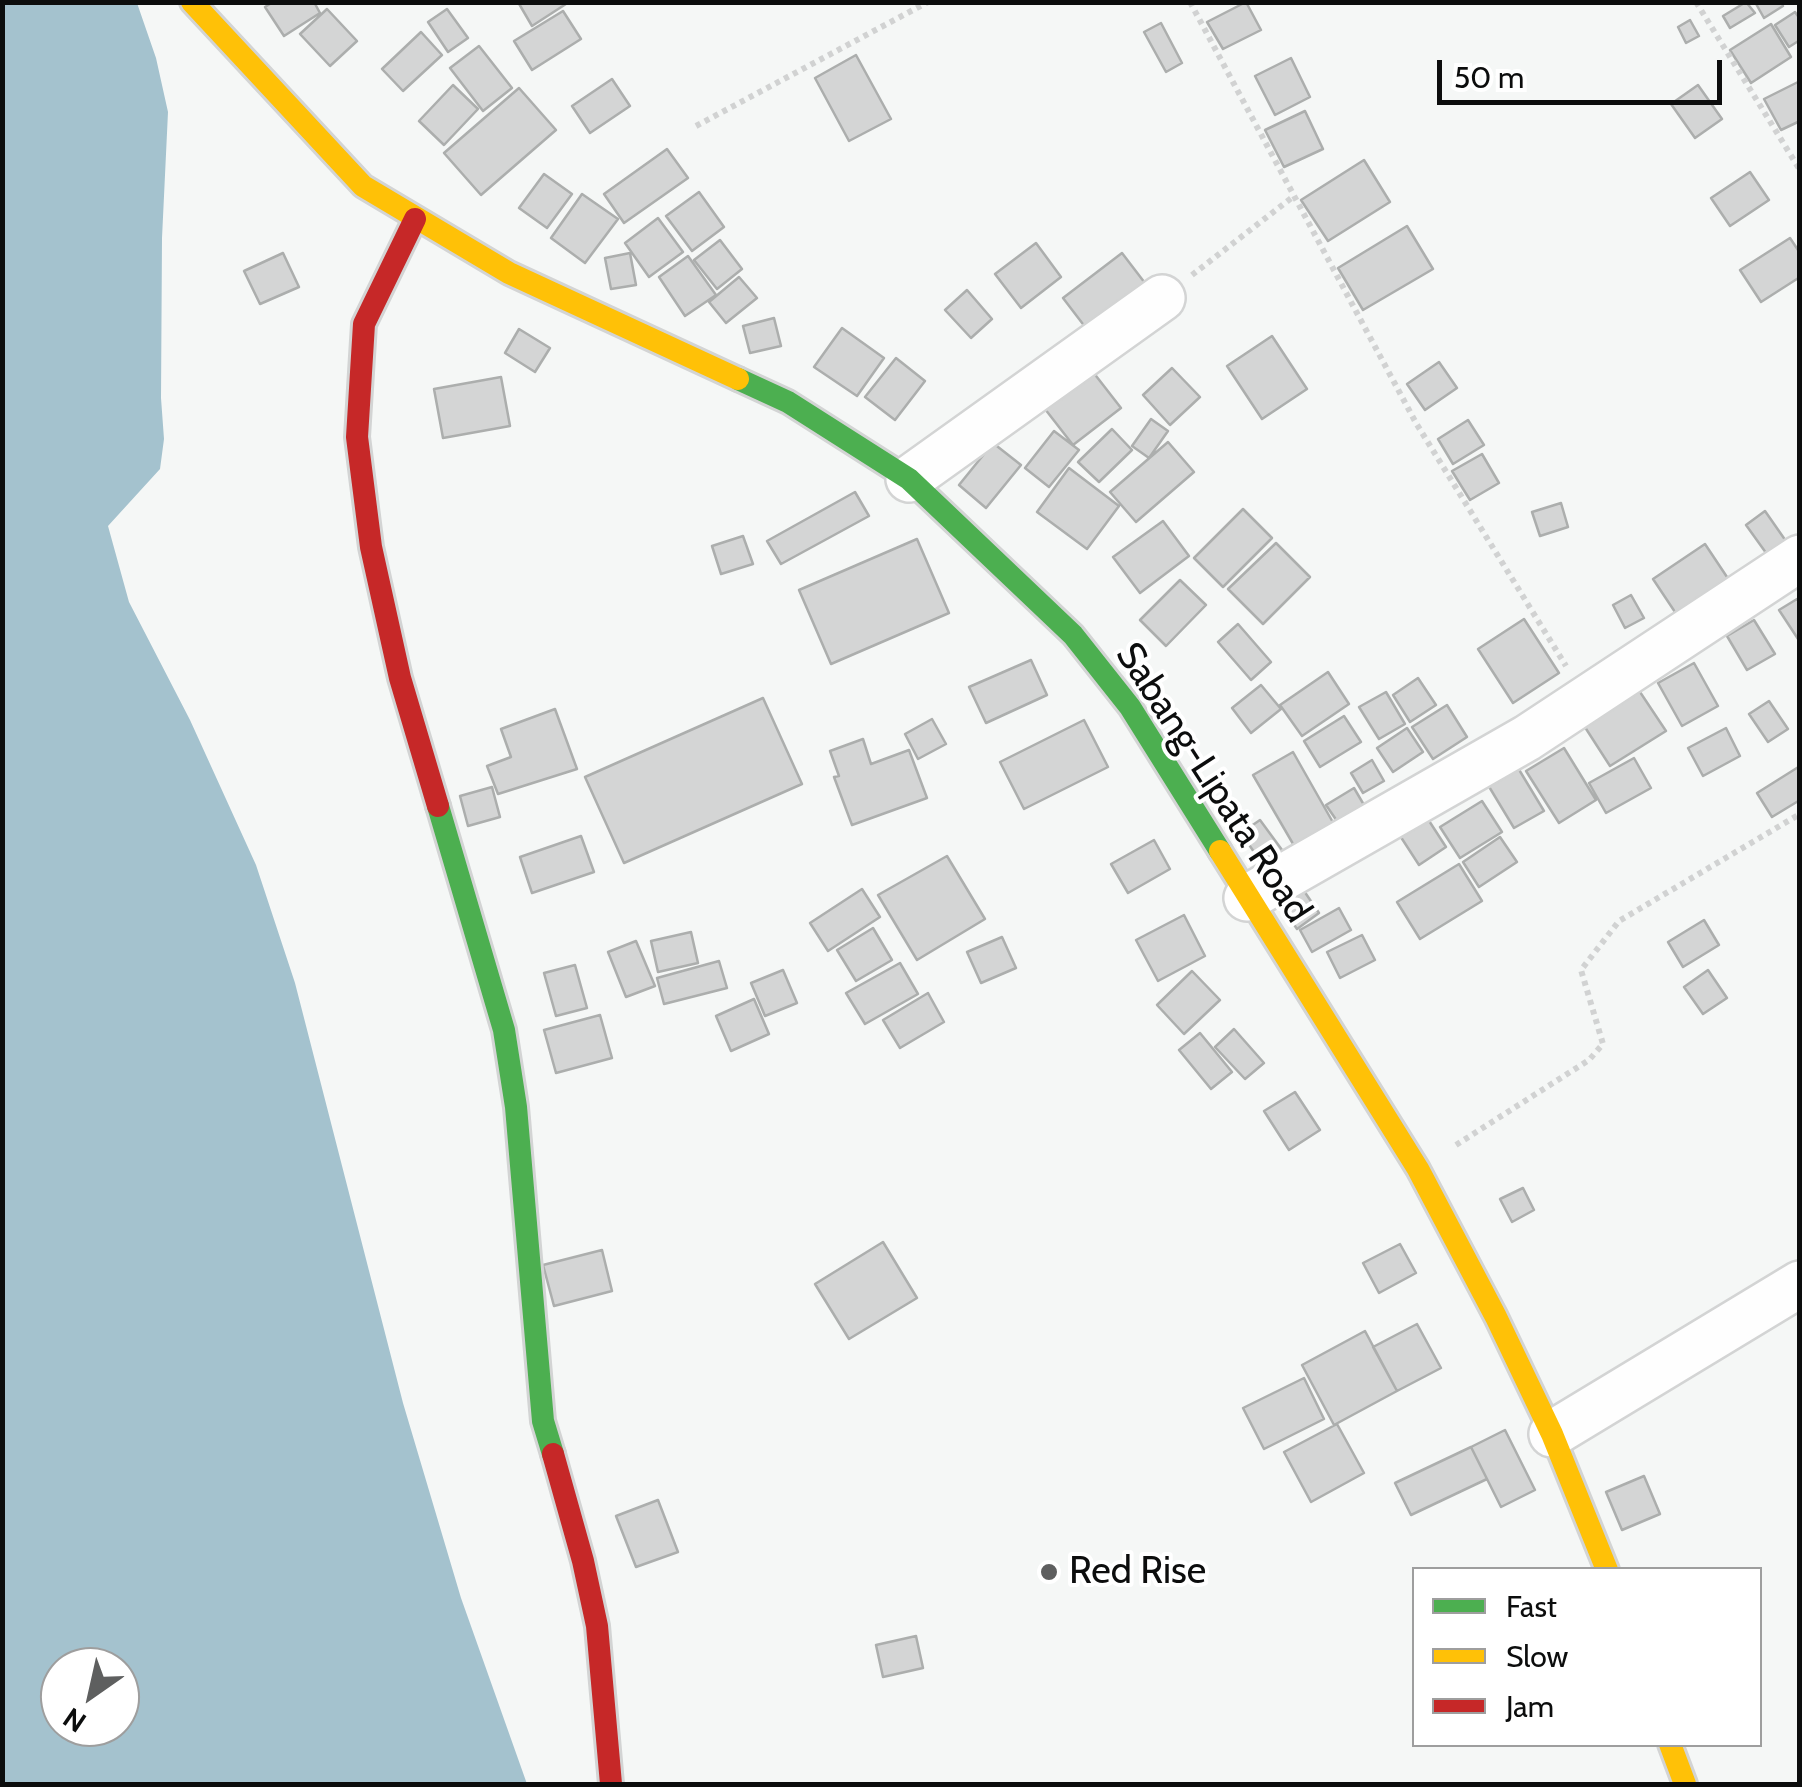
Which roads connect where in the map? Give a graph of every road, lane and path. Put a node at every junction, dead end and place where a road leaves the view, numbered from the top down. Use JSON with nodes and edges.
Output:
{"nodes":[{"id":1,"x":192,"y":2,"type":"edge"},
{"id":2,"x":928,"y":2,"type":"edge"},
{"id":3,"x":1190,"y":2,"type":"edge"},
{"id":4,"x":1696,"y":2,"type":"edge"},
{"id":5,"x":696,"y":126,"type":"dead end"},
{"id":6,"x":1800,"y":170,"type":"edge"},
{"id":7,"x":1294,"y":196,"type":"junction"},
{"id":8,"x":415,"y":220,"type":"junction"},
{"id":9,"x":1162,"y":298,"type":"joint"},
{"id":10,"x":909,"y":480,"type":"junction"},
{"id":11,"x":1800,"y":558,"type":"edge"},
{"id":12,"x":1586,"y":697,"type":"junction"},
{"id":13,"x":1800,"y":814,"type":"edge"},
{"id":14,"x":1248,"y":898,"type":"junction"},
{"id":15,"x":1418,"y":1168,"type":"junction"},
{"id":16,"x":1800,"y":1284,"type":"edge"},
{"id":17,"x":1552,"y":1434,"type":"junction"},
{"id":18,"x":1606,"y":1567,"type":"edge"},
{"id":19,"x":1671,"y":1747,"type":"edge"},
{"id":20,"x":610,"y":1784,"type":"edge"},
{"id":21,"x":1685,"y":1784,"type":"edge"}],
"edges":[{"from":1,"to":8,"type":"main road","name":"Sabang-Lipata Road"},
{"from":2,"to":5,"type":"path"},
{"from":3,"to":7,"type":"path"},
{"from":4,"to":6,"type":"path"},
{"from":7,"to":9,"type":"path"},
{"from":7,"to":12,"type":"path"},
{"from":8,"to":10,"type":"main road","name":"Sabang-Lipata Road"},
{"from":8,"to":20,"type":"main road"},
{"from":9,"to":10,"type":"street"},
{"from":10,"to":14,"type":"main road","name":"Sabang-Lipata Road"},
{"from":11,"to":12,"type":"street"},
{"from":12,"to":14,"type":"street"},
{"from":13,"to":15,"type":"path"},
{"from":14,"to":15,"type":"main road","name":"Sabang-Lipata Road"},
{"from":15,"to":17,"type":"main road","name":"Sabang-Lipata Road"},
{"from":16,"to":17,"type":"street"},
{"from":17,"to":18,"type":"main road","name":"Sabang-Lipata Road"},
{"from":19,"to":21,"type":"main road"}]}
